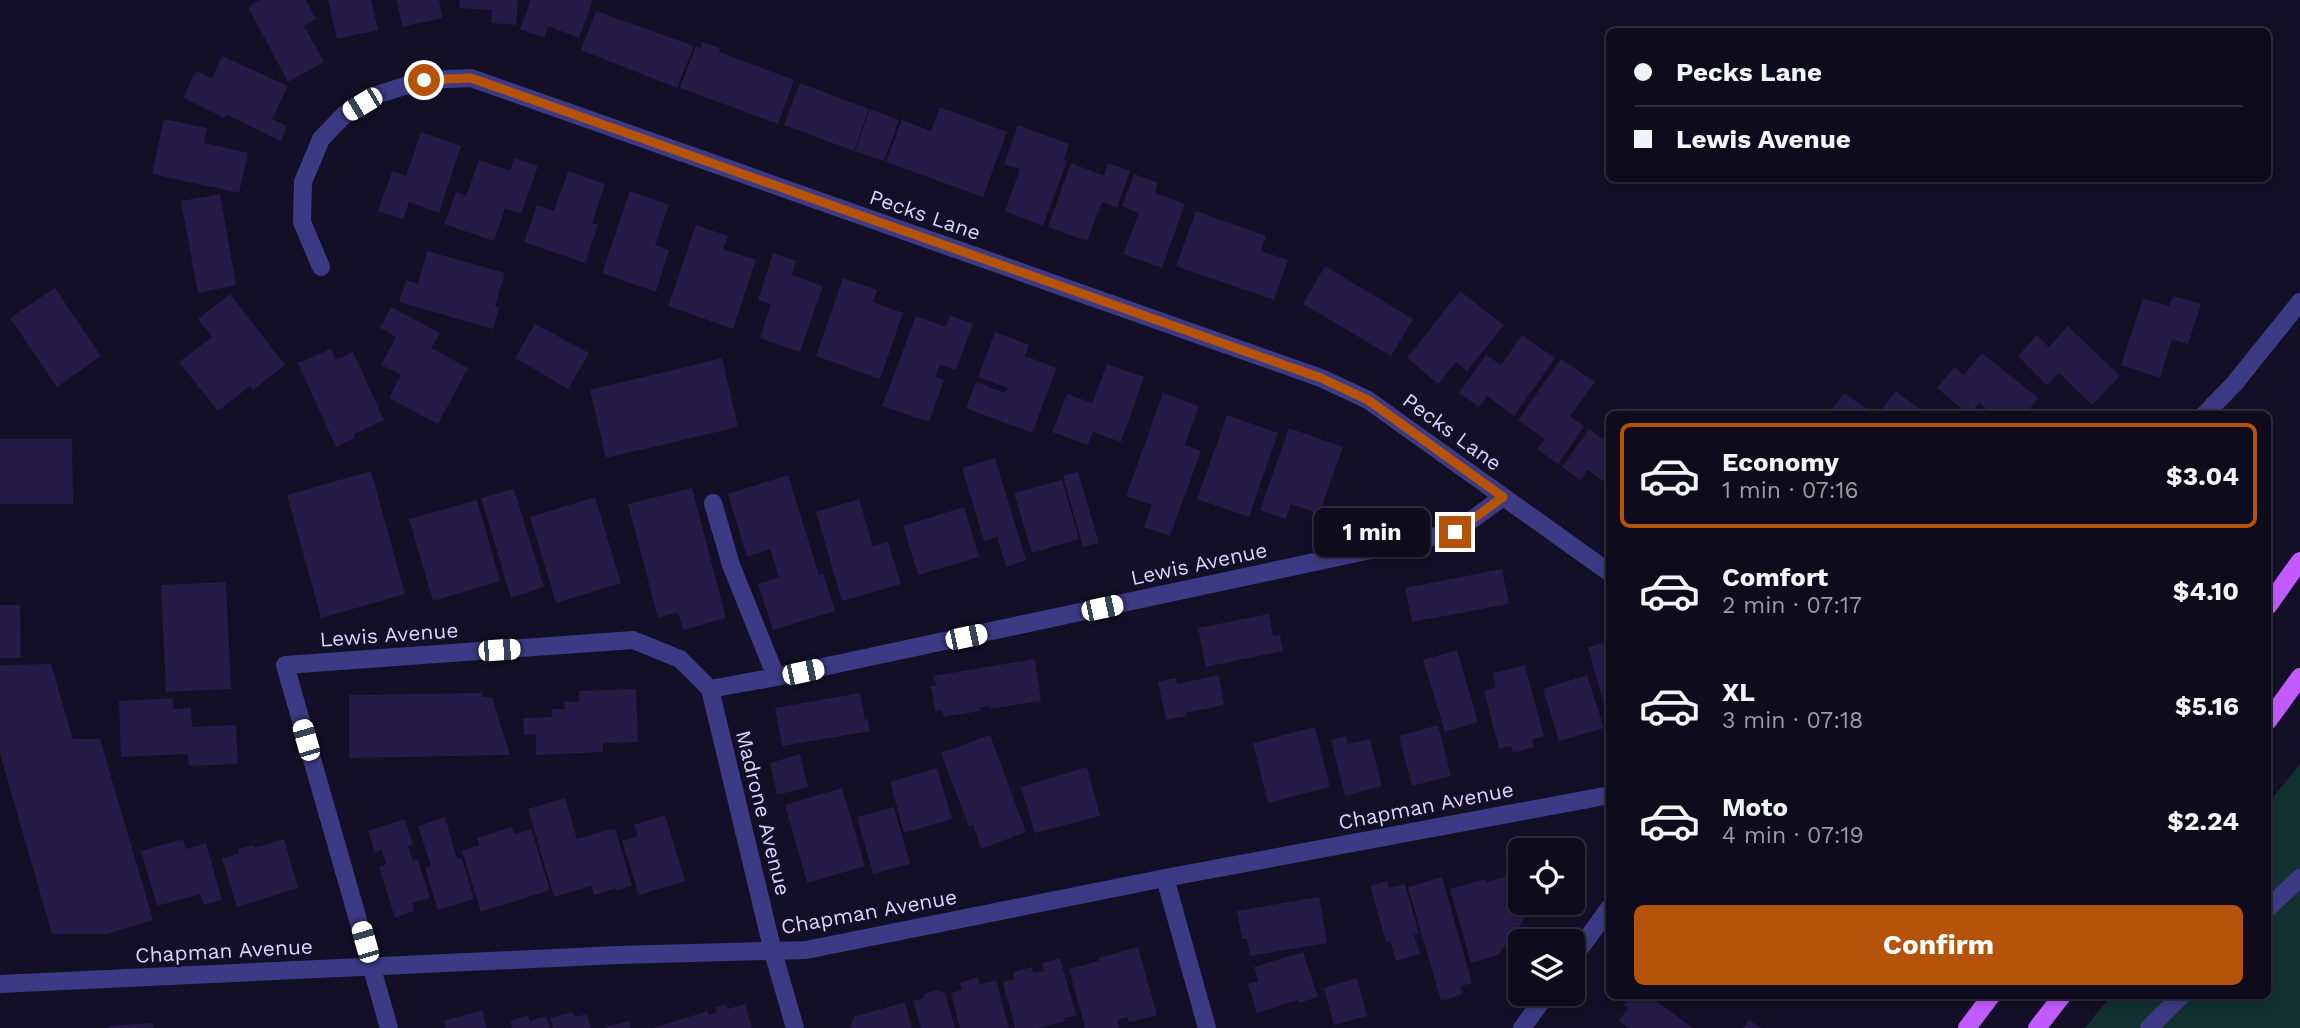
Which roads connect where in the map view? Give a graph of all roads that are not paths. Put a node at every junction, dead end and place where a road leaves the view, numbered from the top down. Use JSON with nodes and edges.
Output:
{"nodes":[{"id":1,"x":321,"y":267,"type":"dead end"},
{"id":2,"x":2300,"y":302,"type":"edge"},
{"id":3,"x":2208,"y":411,"type":"edge"},
{"id":4,"x":1503,"y":497,"type":"junction"},
{"id":5,"x":713,"y":503,"type":"dead end"},
{"id":6,"x":1606,"y":570,"type":"edge"},
{"id":7,"x":2297,"y":572,"type":"edge"},
{"id":8,"x":2271,"y":603,"type":"edge"},
{"id":9,"x":776,"y":677,"type":"junction"},
{"id":10,"x":2300,"y":677,"type":"edge"},
{"id":11,"x":710,"y":689,"type":"junction"},
{"id":12,"x":2271,"y":717,"type":"edge"},
{"id":13,"x":1606,"y":796,"type":"edge"},
{"id":14,"x":1165,"y":878,"type":"junction"},
{"id":15,"x":2300,"y":878,"type":"edge"},
{"id":16,"x":2271,"y":905,"type":"edge"},
{"id":17,"x":1606,"y":913,"type":"edge"},
{"id":18,"x":1585,"y":941,"type":"edge"},
{"id":19,"x":773,"y":952,"type":"junction"},
{"id":20,"x":372,"y":967,"type":"junction"},
{"id":21,"x":0,"y":984,"type":"edge"},
{"id":22,"x":1988,"y":999,"type":"edge"},
{"id":23,"x":2060,"y":999,"type":"edge"},
{"id":24,"x":2178,"y":999,"type":"edge"},
{"id":25,"x":1538,"y":1006,"type":"edge"},
{"id":26,"x":389,"y":1028,"type":"edge"},
{"id":27,"x":795,"y":1028,"type":"edge"},
{"id":28,"x":1207,"y":1028,"type":"edge"},
{"id":29,"x":1522,"y":1028,"type":"edge"},
{"id":30,"x":1967,"y":1028,"type":"edge"},
{"id":31,"x":2037,"y":1028,"type":"edge"},
{"id":32,"x":2149,"y":1028,"type":"edge"}],
"edges":[{"from":1,"to":4,"type":"street","name":"Pecks Lane"},
{"from":2,"to":3,"type":"street"},
{"from":4,"to":6,"type":"street","name":"Pecks Lane"},
{"from":4,"to":9,"type":"street","name":"Lewis Avenue"},
{"from":5,"to":9,"type":"street"},
{"from":7,"to":8,"type":"main road"},
{"from":9,"to":11,"type":"street","name":"Lewis Avenue"},
{"from":10,"to":12,"type":"main road"},
{"from":11,"to":19,"type":"street","name":"Madrone Avenue"},
{"from":11,"to":20,"type":"street","name":"Lewis Avenue"},
{"from":13,"to":14,"type":"street","name":"Chapman Avenue"},
{"from":14,"to":19,"type":"street","name":"Chapman Avenue"},
{"from":14,"to":28,"type":"street"},
{"from":15,"to":16,"type":"street"},
{"from":17,"to":18,"type":"street"},
{"from":19,"to":20,"type":"street","name":"Chapman Avenue"},
{"from":19,"to":27,"type":"street","name":"Madrone Avenue"},
{"from":20,"to":21,"type":"street","name":"Chapman Avenue"},
{"from":20,"to":26,"type":"street"},
{"from":22,"to":30,"type":"main road"},
{"from":23,"to":31,"type":"main road"},
{"from":24,"to":32,"type":"street"},
{"from":25,"to":29,"type":"street"}]}
